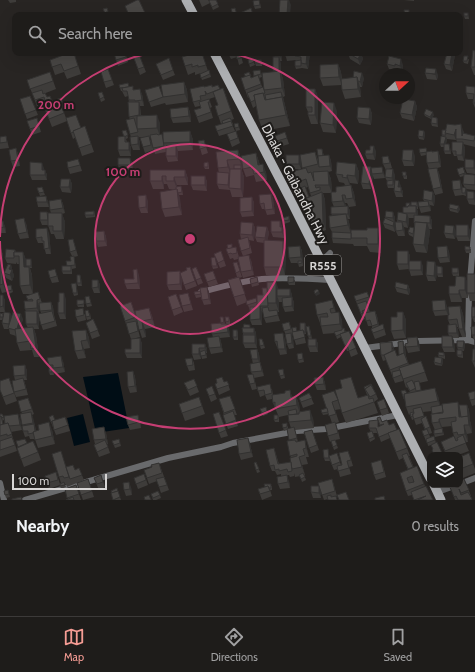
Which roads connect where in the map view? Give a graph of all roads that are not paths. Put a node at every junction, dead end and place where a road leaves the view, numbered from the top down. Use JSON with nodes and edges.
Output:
{"nodes":[{"id":1,"x":186,"y":0,"type":"edge"},
{"id":2,"x":192,"y":12,"type":"edge"},
{"id":3,"x":216,"y":56,"type":"edge"},
{"id":4,"x":475,"y":221,"type":"edge"},
{"id":5,"x":330,"y":253,"type":"dead end"},
{"id":6,"x":321,"y":262,"type":"junction"},
{"id":7,"x":330,"y":280,"type":"junction"},
{"id":8,"x":198,"y":293,"type":"edge"},
{"id":9,"x":468,"y":340,"type":"junction"},
{"id":10,"x":475,"y":342,"type":"edge"},
{"id":11,"x":365,"y":348,"type":"junction"},
{"id":12,"x":398,"y":415,"type":"junction"},
{"id":13,"x":427,"y":472,"type":"edge"},
{"id":14,"x":475,"y":478,"type":"edge"},
{"id":15,"x":0,"y":483,"type":"edge"},
{"id":16,"x":463,"y":483,"type":"edge"},
{"id":17,"x":448,"y":488,"type":"edge"},
{"id":18,"x":438,"y":492,"type":"edge"},
{"id":19,"x":4,"y":500,"type":"edge"},
{"id":20,"x":25,"y":500,"type":"edge"}],
"edges":[{"from":1,"to":2,"type":"main road"},
{"from":3,"to":6,"type":"main road","name":"Dhaka - Gaibandha Hwy","number":"R555"},
{"from":4,"to":9,"type":"street"},
{"from":5,"to":6,"type":"street"},
{"from":6,"to":7,"type":"main road","name":"Dhaka - Gaibandha Hwy","number":"R555"},
{"from":7,"to":8,"type":"street"},
{"from":7,"to":11,"type":"main road","name":"Dhaka - Gaibandha Hwy","number":"R555"},
{"from":9,"to":10,"type":"street"},
{"from":9,"to":11,"type":"street"},
{"from":11,"to":12,"type":"main road","name":"Dhaka - Gaibandha Hwy","number":"R555"},
{"from":12,"to":13,"type":"main road","name":"Dhaka - Gaibandha Hwy","number":"R555"},
{"from":12,"to":20,"type":"street"},
{"from":14,"to":16,"type":"street"},
{"from":15,"to":19,"type":"street"},
{"from":17,"to":18,"type":"street"}]}
